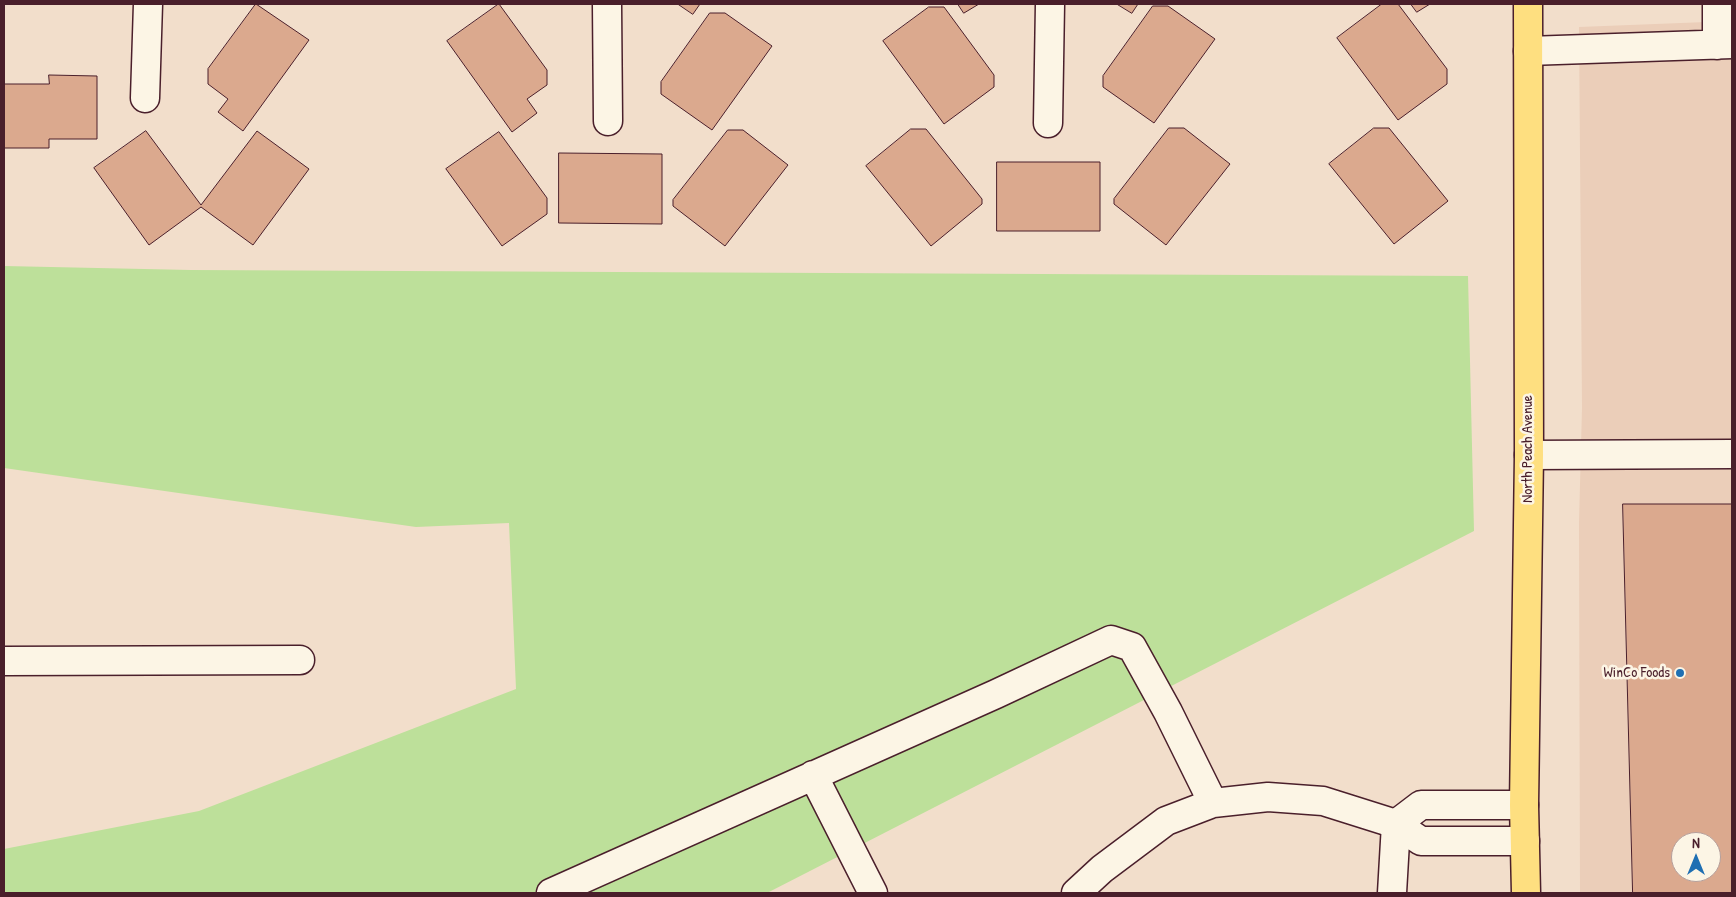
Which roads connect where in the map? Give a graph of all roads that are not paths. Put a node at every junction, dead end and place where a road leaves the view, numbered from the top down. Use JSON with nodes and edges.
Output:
{"nodes":[{"id":1,"x":148,"y":4,"type":"edge"},
{"id":2,"x":607,"y":4,"type":"edge"},
{"id":3,"x":1050,"y":4,"type":"edge"},
{"id":4,"x":1528,"y":4,"type":"edge"},
{"id":5,"x":1717,"y":4,"type":"edge"},
{"id":6,"x":1724,"y":45,"type":"edge"},
{"id":7,"x":1528,"y":51,"type":"junction"},
{"id":8,"x":146,"y":98,"type":"dead end"},
{"id":9,"x":608,"y":121,"type":"dead end"},
{"id":10,"x":1048,"y":123,"type":"dead end"},
{"id":11,"x":1529,"y":454,"type":"junction"},
{"id":12,"x":1732,"y":454,"type":"edge"},
{"id":13,"x":300,"y":660,"type":"dead end"},
{"id":14,"x":4,"y":661,"type":"edge"},
{"id":15,"x":813,"y":775,"type":"junction"},
{"id":16,"x":1213,"y":803,"type":"junction"},
{"id":17,"x":1524,"y":805,"type":"junction"},
{"id":18,"x":1396,"y":824,"type":"junction"},
{"id":19,"x":1525,"y":841,"type":"junction"},
{"id":20,"x":551,"y":893,"type":"edge"},
{"id":21,"x":873,"y":893,"type":"edge"},
{"id":22,"x":1076,"y":893,"type":"edge"},
{"id":23,"x":1392,"y":893,"type":"edge"},
{"id":24,"x":1526,"y":893,"type":"edge"}],
"edges":[{"from":1,"to":8,"type":"street"},
{"from":2,"to":9,"type":"street"},
{"from":3,"to":10,"type":"street"},
{"from":4,"to":7,"type":"main road","name":"North Peach Avenue"},
{"from":5,"to":6,"type":"street"},
{"from":6,"to":7,"type":"street"},
{"from":7,"to":11,"type":"main road","name":"North Peach Avenue"},
{"from":11,"to":12,"type":"street"},
{"from":11,"to":17,"type":"main road","name":"North Peach Avenue"},
{"from":13,"to":14,"type":"street"},
{"from":15,"to":16,"type":"street"},
{"from":15,"to":20,"type":"street"},
{"from":15,"to":21,"type":"street"},
{"from":16,"to":18,"type":"street"},
{"from":16,"to":22,"type":"street"},
{"from":17,"to":18,"type":"street"},
{"from":17,"to":19,"type":"main road","name":"North Peach Avenue"},
{"from":18,"to":19,"type":"street"},
{"from":18,"to":23,"type":"street"},
{"from":19,"to":24,"type":"main road","name":"North Peach Avenue"}]}
